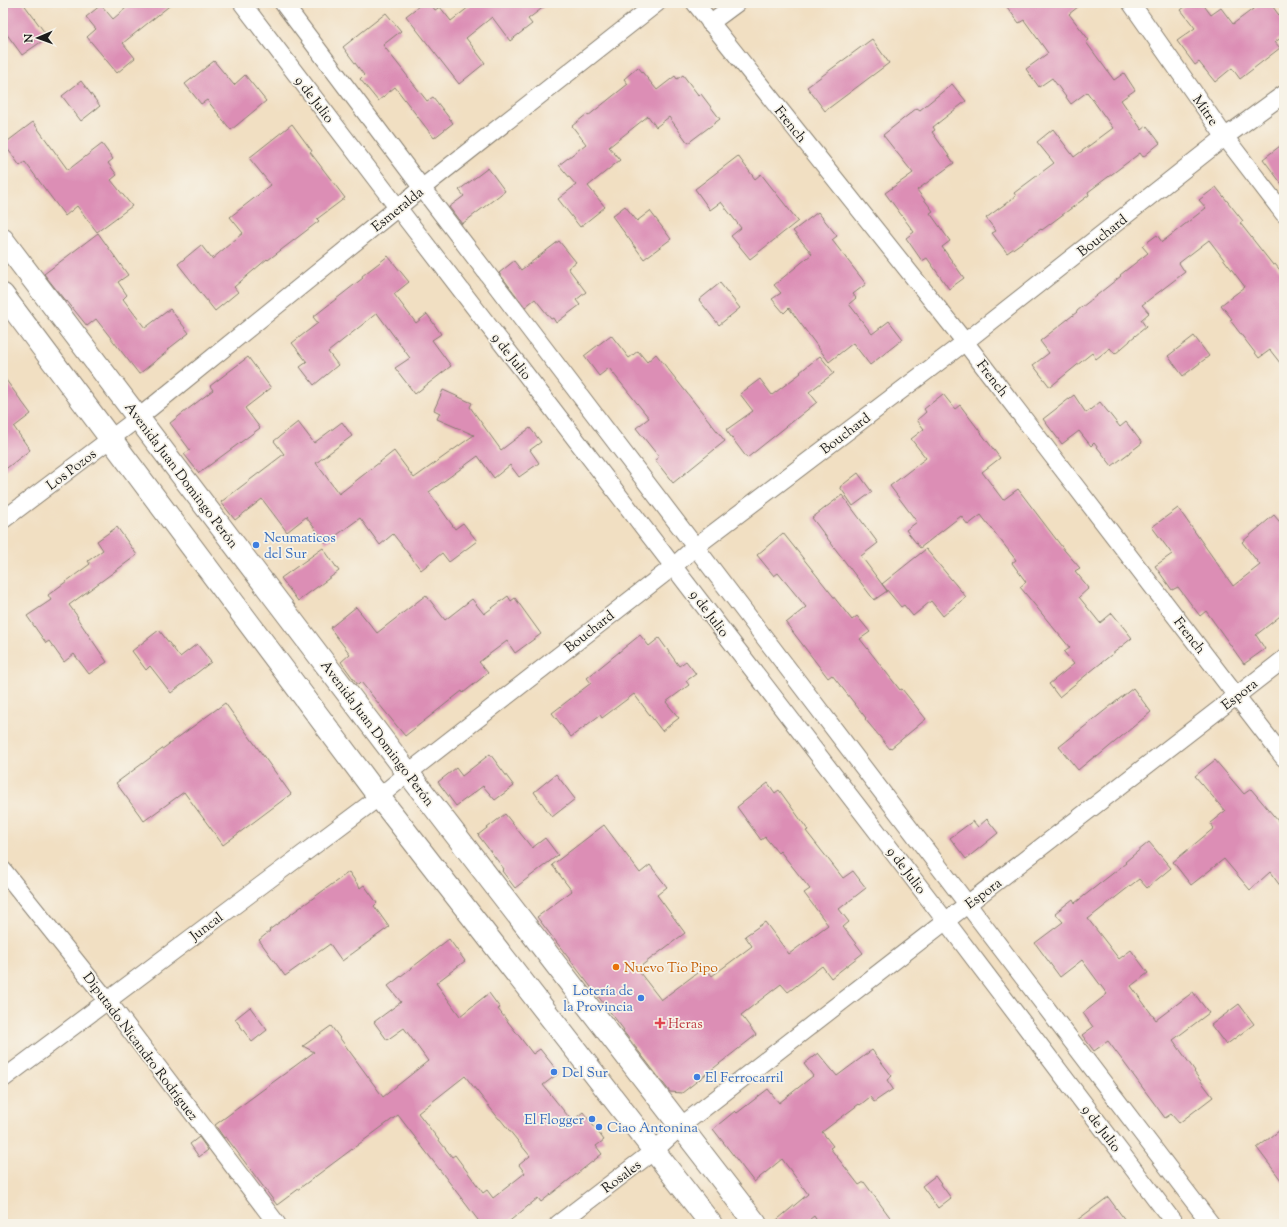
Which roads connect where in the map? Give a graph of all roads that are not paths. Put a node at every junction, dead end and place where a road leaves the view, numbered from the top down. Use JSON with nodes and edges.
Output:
{"nodes":[{"id":1,"x":242,"y":3,"type":"edge"},
{"id":2,"x":283,"y":3,"type":"edge"},
{"id":3,"x":657,"y":3,"type":"edge"},
{"id":4,"x":695,"y":3,"type":"edge"},
{"id":5,"x":737,"y":3,"type":"edge"},
{"id":6,"x":1131,"y":3,"type":"edge"},
{"id":7,"x":710,"y":23,"type":"junction"},
{"id":8,"x":1284,"y":94,"type":"edge"},
{"id":9,"x":1225,"y":137,"type":"junction"},
{"id":10,"x":422,"y":188,"type":"junction"},
{"id":11,"x":398,"y":208,"type":"junction"},
{"id":12,"x":1284,"y":214,"type":"edge"},
{"id":13,"x":3,"y":240,"type":"edge"},
{"id":14,"x":3,"y":295,"type":"edge"},
{"id":15,"x":965,"y":342,"type":"junction"},
{"id":16,"x":138,"y":418,"type":"junction"},
{"id":17,"x":110,"y":439,"type":"junction"},
{"id":18,"x":3,"y":520,"type":"edge"},
{"id":19,"x":695,"y":547,"type":"junction"},
{"id":20,"x":674,"y":566,"type":"junction"},
{"id":21,"x":1284,"y":659,"type":"edge"},
{"id":22,"x":1237,"y":696,"type":"junction"},
{"id":23,"x":1284,"y":758,"type":"edge"},
{"id":24,"x":408,"y":773,"type":"junction"},
{"id":25,"x":379,"y":797,"type":"junction"},
{"id":26,"x":3,"y":870,"type":"edge"},
{"id":27,"x":968,"y":905,"type":"junction"},
{"id":28,"x":946,"y":920,"type":"junction"},
{"id":29,"x":107,"y":1000,"type":"junction"},
{"id":30,"x":3,"y":1078,"type":"edge"},
{"id":31,"x":681,"y":1126,"type":"junction"},
{"id":32,"x":655,"y":1150,"type":"junction"},
{"id":33,"x":277,"y":1224,"type":"edge"},
{"id":34,"x":558,"y":1224,"type":"edge"},
{"id":35,"x":711,"y":1224,"type":"edge"},
{"id":36,"x":756,"y":1224,"type":"edge"},
{"id":37,"x":1175,"y":1224,"type":"edge"},
{"id":38,"x":1211,"y":1224,"type":"edge"}],
"edges":[{"from":1,"to":11,"type":"street","name":"9 de Julio"},
{"from":2,"to":10,"type":"street","name":"9 de Julio"},
{"from":3,"to":10,"type":"street","name":"Esmeralda"},
{"from":4,"to":7,"type":"street","name":"French"},
{"from":5,"to":7,"type":"street"},
{"from":6,"to":9,"type":"street","name":"Mitre"},
{"from":7,"to":15,"type":"street","name":"French"},
{"from":8,"to":9,"type":"street","name":"Bouchard"},
{"from":9,"to":12,"type":"street","name":"Mitre"},
{"from":9,"to":15,"type":"street","name":"Bouchard"},
{"from":10,"to":11,"type":"street","name":"Esmeralda"},
{"from":10,"to":19,"type":"street","name":"9 de Julio"},
{"from":11,"to":16,"type":"street","name":"Esmeralda"},
{"from":11,"to":20,"type":"street","name":"9 de Julio"},
{"from":13,"to":16,"type":"main road","name":"Avenida Juan Domingo Perón"},
{"from":14,"to":17,"type":"main road"},
{"from":15,"to":19,"type":"street","name":"Bouchard"},
{"from":15,"to":22,"type":"street","name":"French"},
{"from":16,"to":17,"type":"street","name":"Los Pozos"},
{"from":16,"to":24,"type":"main road","name":"Avenida Juan Domingo Perón"},
{"from":17,"to":18,"type":"street","name":"Los Pozos"},
{"from":17,"to":25,"type":"main road"},
{"from":19,"to":20,"type":"street","name":"Bouchard"},
{"from":19,"to":27,"type":"street","name":"9 de Julio"},
{"from":20,"to":24,"type":"street","name":"Bouchard"},
{"from":20,"to":28,"type":"street","name":"9 de Julio"},
{"from":21,"to":22,"type":"street","name":"Espora"},
{"from":22,"to":23,"type":"street","name":"French"},
{"from":22,"to":27,"type":"street","name":"Espora"},
{"from":24,"to":25,"type":"street","name":"Juncal"},
{"from":24,"to":31,"type":"main road","name":"Avenida Juan Domingo Perón"},
{"from":25,"to":29,"type":"street","name":"Juncal"},
{"from":25,"to":32,"type":"main road"},
{"from":26,"to":29,"type":"street","name":"Diputado Nicandro Rodríguez"},
{"from":27,"to":28,"type":"street","name":"Espora"},
{"from":27,"to":38,"type":"street","name":"9 de Julio"},
{"from":28,"to":31,"type":"street","name":"Espora"},
{"from":28,"to":37,"type":"street","name":"9 de Julio"},
{"from":29,"to":30,"type":"street","name":"Juncal"},
{"from":29,"to":33,"type":"street","name":"Diputado Nicandro Rodríguez"},
{"from":31,"to":32,"type":"street","name":"Rosales"},
{"from":31,"to":36,"type":"main road","name":"Avenida Juan Domingo Perón"},
{"from":32,"to":34,"type":"street","name":"Rosales"},
{"from":32,"to":35,"type":"main road"}]}
